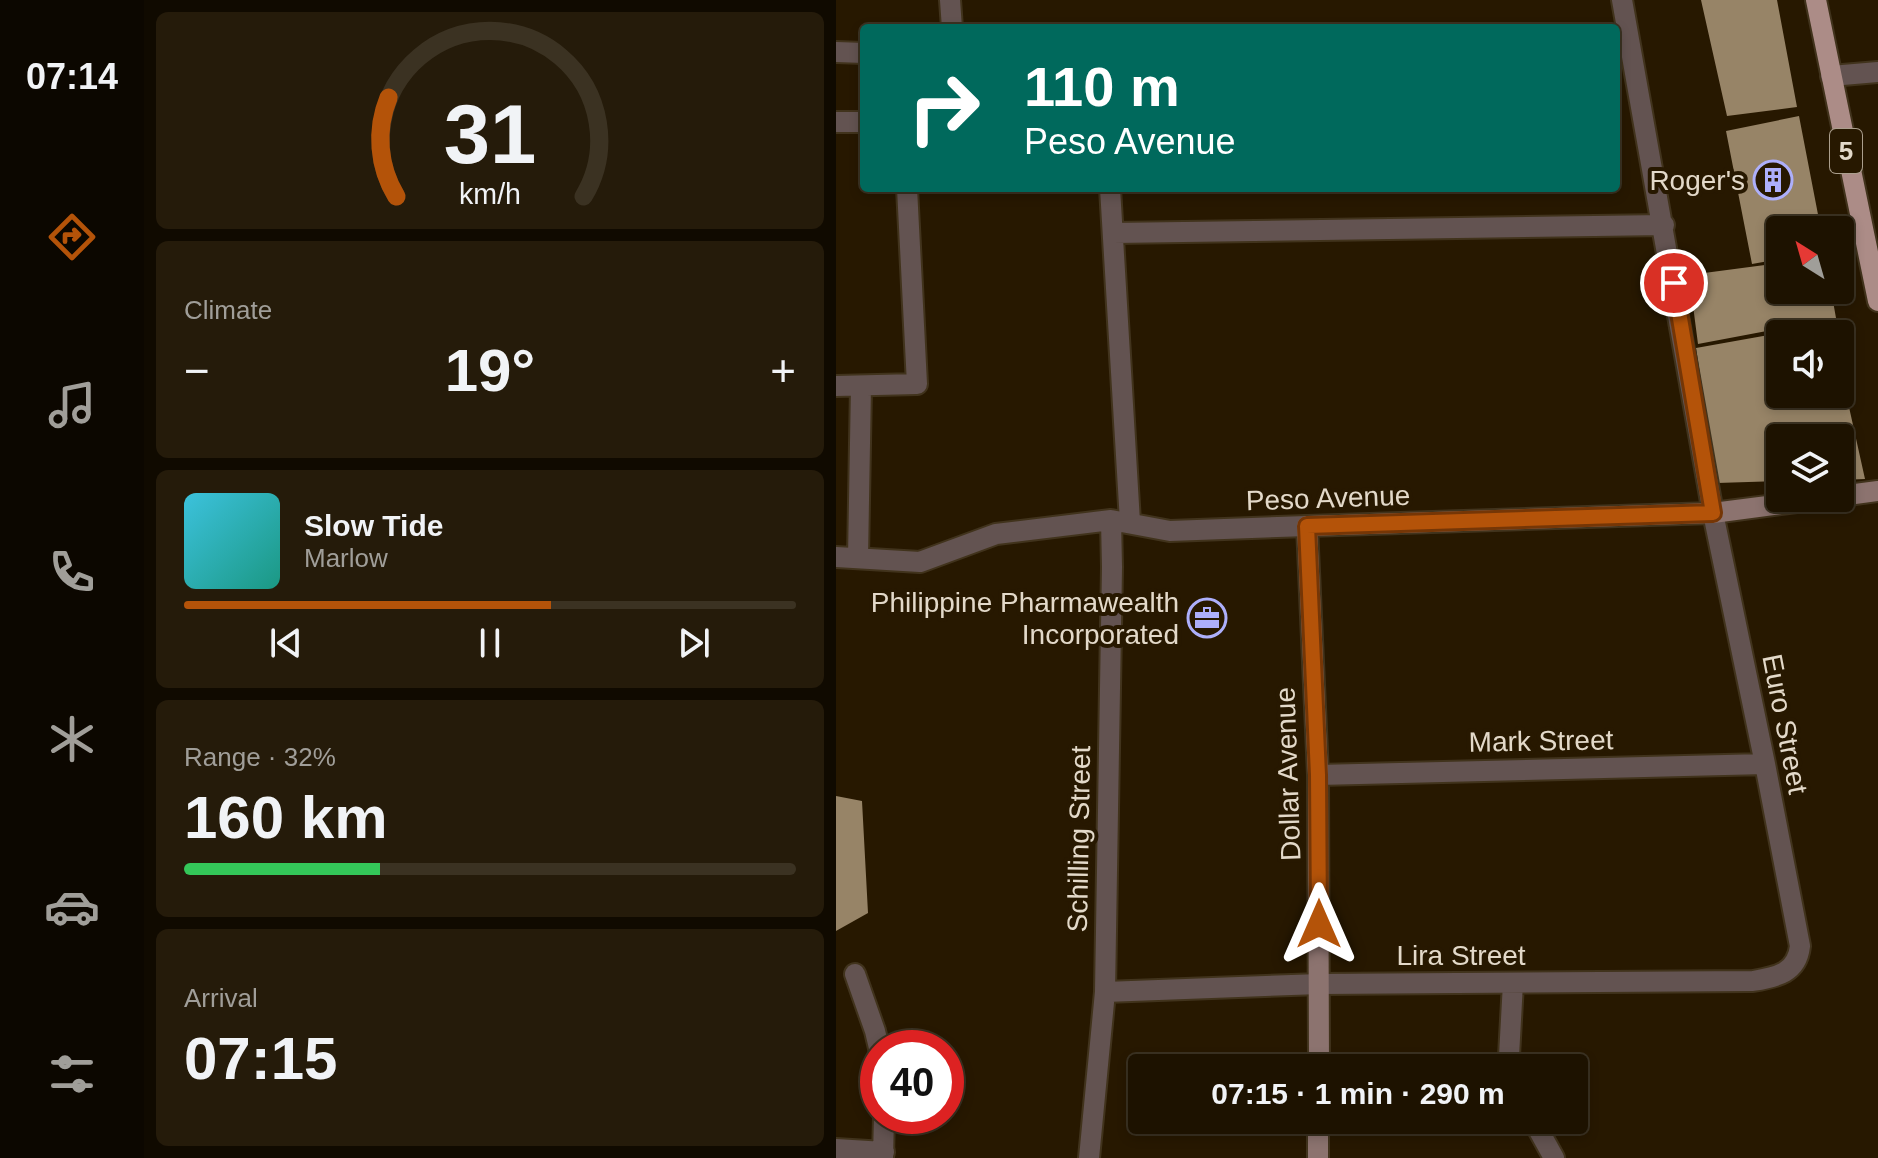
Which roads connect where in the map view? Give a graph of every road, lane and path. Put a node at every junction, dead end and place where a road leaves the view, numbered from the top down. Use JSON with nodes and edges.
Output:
{"nodes":[{"id":1,"x":950,"y":0,"type":"edge"},
{"id":2,"x":1622,"y":0,"type":"edge"},
{"id":3,"x":1816,"y":0,"type":"edge"},
{"id":4,"x":952,"y":24,"type":"edge"},
{"id":5,"x":836,"y":52,"type":"edge"},
{"id":6,"x":860,"y":53,"type":"edge"},
{"id":7,"x":1878,"y":72,"type":"edge"},
{"id":8,"x":1831,"y":76,"type":"junction"},
{"id":9,"x":836,"y":122,"type":"edge"},
{"id":10,"x":860,"y":122,"type":"edge"},
{"id":11,"x":907,"y":192,"type":"edge"},
{"id":12,"x":1110,"y":192,"type":"edge"},
{"id":13,"x":1664,"y":225,"type":"junction"},
{"id":14,"x":1113,"y":233,"type":"junction"},
{"id":15,"x":1878,"y":301,"type":"edge"},
{"id":16,"x":836,"y":386,"type":"edge"},
{"id":17,"x":861,"y":386,"type":"junction"},
{"id":18,"x":1878,"y":491,"type":"edge"},
{"id":19,"x":1854,"y":494,"type":"edge"},
{"id":20,"x":1766,"y":506,"type":"edge"},
{"id":21,"x":1713,"y":513,"type":"junction"},
{"id":22,"x":1120,"y":521,"type":"junction"},
{"id":23,"x":1307,"y":526,"type":"junction"},
{"id":24,"x":836,"y":557,"type":"edge"},
{"id":25,"x":858,"y":558,"type":"junction"},
{"id":26,"x":1765,"y":764,"type":"junction"},
{"id":27,"x":1318,"y":775,"type":"junction"},
{"id":28,"x":1800,"y":946,"type":"joint"},
{"id":29,"x":855,"y":974,"type":"dead end"},
{"id":30,"x":1513,"y":983,"type":"junction"},
{"id":31,"x":1320,"y":984,"type":"junction"},
{"id":32,"x":1105,"y":992,"type":"junction"},
{"id":33,"x":875,"y":1030,"type":"edge"},
{"id":34,"x":1319,"y":1054,"type":"edge"},
{"id":35,"x":1509,"y":1054,"type":"edge"},
{"id":36,"x":884,"y":1134,"type":"edge"},
{"id":37,"x":1318,"y":1134,"type":"edge"},
{"id":38,"x":1541,"y":1134,"type":"edge"},
{"id":39,"x":836,"y":1149,"type":"edge"},
{"id":40,"x":884,"y":1155,"type":"edge"},
{"id":41,"x":1089,"y":1158,"type":"edge"},
{"id":42,"x":1318,"y":1158,"type":"edge"},
{"id":43,"x":1554,"y":1158,"type":"edge"}],
"edges":[{"from":1,"to":4,"type":"street"},
{"from":2,"to":13,"type":"street","name":"Euro Street"},
{"from":3,"to":8,"type":"main road","number":"5"},
{"from":5,"to":6,"type":"street"},
{"from":7,"to":8,"type":"street"},
{"from":8,"to":15,"type":"main road","number":"5"},
{"from":9,"to":10,"type":"street"},
{"from":11,"to":17,"type":"street"},
{"from":12,"to":14,"type":"street","name":"Schilling Street"},
{"from":13,"to":14,"type":"street"},
{"from":13,"to":21,"type":"street","name":"Euro Street"},
{"from":14,"to":22,"type":"street","name":"Schilling Street"},
{"from":16,"to":17,"type":"street"},
{"from":17,"to":25,"type":"street"},
{"from":18,"to":19,"type":"street"},
{"from":20,"to":21,"type":"street","name":"Peso Avenue"},
{"from":21,"to":23,"type":"street","name":"Peso Avenue"},
{"from":21,"to":26,"type":"street","name":"Euro Street"},
{"from":22,"to":23,"type":"street","name":"Peso Avenue"},
{"from":22,"to":25,"type":"street","name":"Peso Avenue"},
{"from":22,"to":32,"type":"street","name":"Schilling Street"},
{"from":23,"to":27,"type":"street","name":"Dollar Avenue"},
{"from":24,"to":25,"type":"street","name":"Peso Avenue"},
{"from":26,"to":27,"type":"street","name":"Mark Street"},
{"from":26,"to":28,"type":"street","name":"Euro Street"},
{"from":27,"to":31,"type":"street","name":"Dollar Avenue"},
{"from":28,"to":30,"type":"street","name":"Lira Street"},
{"from":29,"to":33,"type":"street"},
{"from":30,"to":31,"type":"street","name":"Lira Street"},
{"from":30,"to":35,"type":"street"},
{"from":31,"to":32,"type":"street","name":"Lira Street"},
{"from":31,"to":34,"type":"street","name":"Dollar Avenue"},
{"from":32,"to":41,"type":"street","name":"Schilling Street"},
{"from":36,"to":40,"type":"street"},
{"from":37,"to":42,"type":"street"},
{"from":38,"to":43,"type":"street"},
{"from":39,"to":40,"type":"street"}]}
